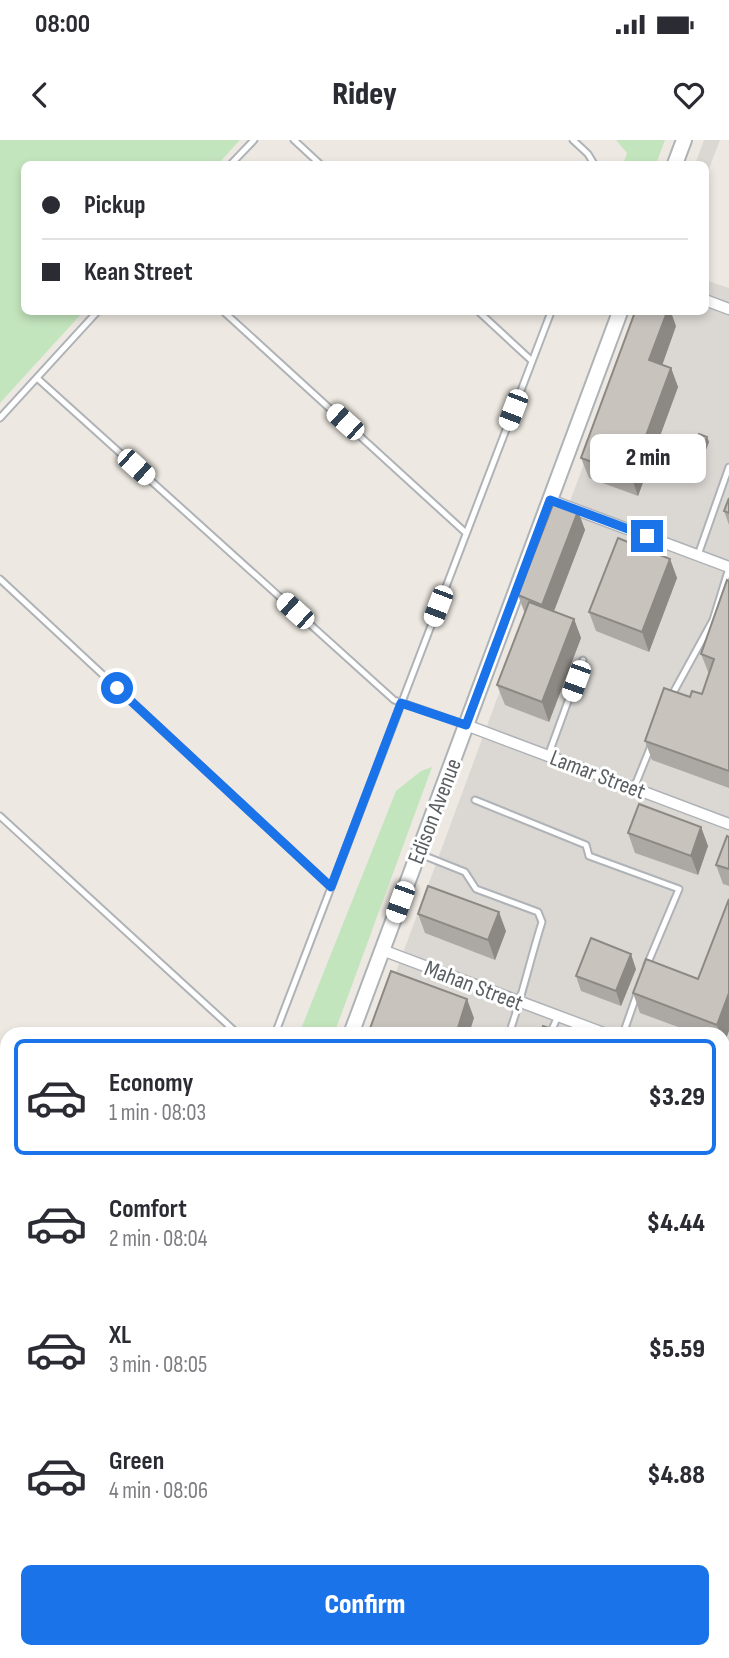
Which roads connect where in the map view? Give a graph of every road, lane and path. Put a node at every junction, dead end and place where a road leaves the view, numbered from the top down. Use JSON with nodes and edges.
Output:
{"nodes":[{"id":1,"x":254,"y":140,"type":"edge"},
{"id":2,"x":294,"y":140,"type":"edge"},
{"id":3,"x":573,"y":140,"type":"edge"},
{"id":4,"x":684,"y":140,"type":"edge"},
{"id":5,"x":234,"y":161,"type":"edge"},
{"id":6,"x":317,"y":161,"type":"edge"},
{"id":7,"x":592,"y":161,"type":"edge"},
{"id":8,"x":676,"y":161,"type":"edge"},
{"id":9,"x":709,"y":302,"type":"edge"},
{"id":10,"x":729,"y":309,"type":"edge"},
{"id":11,"x":94,"y":315,"type":"edge"},
{"id":12,"x":227,"y":315,"type":"edge"},
{"id":13,"x":482,"y":315,"type":"edge"},
{"id":14,"x":550,"y":315,"type":"edge"},
{"id":15,"x":619,"y":315,"type":"edge"},
{"id":16,"x":532,"y":361,"type":"junction"},
{"id":17,"x":37,"y":377,"type":"junction"},
{"id":18,"x":0,"y":418,"type":"edge"},
{"id":19,"x":729,"y":467,"type":"edge"},
{"id":20,"x":550,"y":500,"type":"junction"},
{"id":21,"x":466,"y":533,"type":"junction"},
{"id":22,"x":698,"y":555,"type":"junction"},
{"id":23,"x":729,"y":567,"type":"edge"},
{"id":24,"x":0,"y":579,"type":"edge"},
{"id":25,"x":583,"y":660,"type":"dead end"},
{"id":26,"x":669,"y":701,"type":"edge"},
{"id":27,"x":401,"y":703,"type":"junction"},
{"id":28,"x":466,"y":725,"type":"junction"},
{"id":29,"x":653,"y":738,"type":"edge"},
{"id":30,"x":548,"y":755,"type":"junction"},
{"id":31,"x":635,"y":788,"type":"junction"},
{"id":32,"x":475,"y":800,"type":"dead end"},
{"id":33,"x":0,"y":816,"type":"edge"},
{"id":34,"x":729,"y":824,"type":"edge"},
{"id":35,"x":418,"y":854,"type":"junction"},
{"id":36,"x":331,"y":887,"type":"junction"},
{"id":37,"x":382,"y":950,"type":"junction"},
{"id":38,"x":644,"y":974,"type":"edge"},
{"id":39,"x":639,"y":986,"type":"edge"},
{"id":40,"x":521,"y":1003,"type":"junction"},
{"id":41,"x":558,"y":1016,"type":"junction"},
{"id":42,"x":230,"y":1027,"type":"edge"},
{"id":43,"x":278,"y":1027,"type":"edge"},
{"id":44,"x":354,"y":1027,"type":"edge"},
{"id":45,"x":512,"y":1027,"type":"edge"},
{"id":46,"x":553,"y":1027,"type":"edge"},
{"id":47,"x":587,"y":1027,"type":"edge"},
{"id":48,"x":625,"y":1027,"type":"edge"}],
"edges":[{"from":1,"to":5,"type":"lane"},
{"from":2,"to":6,"type":"lane"},
{"from":3,"to":7,"type":"lane"},
{"from":4,"to":8,"type":"street"},
{"from":9,"to":10,"type":"street"},
{"from":11,"to":17,"type":"lane"},
{"from":12,"to":21,"type":"lane"},
{"from":13,"to":16,"type":"lane"},
{"from":14,"to":16,"type":"lane"},
{"from":15,"to":20,"type":"street","name":"Edison Avenue"},
{"from":16,"to":21,"type":"lane"},
{"from":17,"to":18,"type":"lane"},
{"from":17,"to":27,"type":"lane"},
{"from":19,"to":22,"type":"lane"},
{"from":20,"to":22,"type":"street"},
{"from":20,"to":28,"type":"street","name":"Edison Avenue"},
{"from":21,"to":27,"type":"lane"},
{"from":22,"to":23,"type":"street"},
{"from":23,"to":26,"type":"lane"},
{"from":24,"to":36,"type":"lane"},
{"from":25,"to":30,"type":"lane"},
{"from":27,"to":28,"type":"lane"},
{"from":27,"to":36,"type":"lane"},
{"from":28,"to":30,"type":"street","name":"Lamar Street"},
{"from":28,"to":35,"type":"street","name":"Edison Avenue"},
{"from":29,"to":31,"type":"lane"},
{"from":30,"to":31,"type":"street","name":"Lamar Street"},
{"from":31,"to":34,"type":"street","name":"Lamar Street"},
{"from":32,"to":38,"type":"lane"},
{"from":33,"to":42,"type":"lane"},
{"from":35,"to":37,"type":"street","name":"Edison Avenue"},
{"from":35,"to":40,"type":"lane"},
{"from":36,"to":43,"type":"lane"},
{"from":37,"to":40,"type":"street","name":"Mahan Street"},
{"from":37,"to":44,"type":"street","name":"Edison Avenue"},
{"from":39,"to":48,"type":"lane"},
{"from":40,"to":41,"type":"street","name":"Mahan Street"},
{"from":40,"to":45,"type":"lane"},
{"from":41,"to":46,"type":"lane"},
{"from":41,"to":47,"type":"street","name":"Mahan Street"}]}
